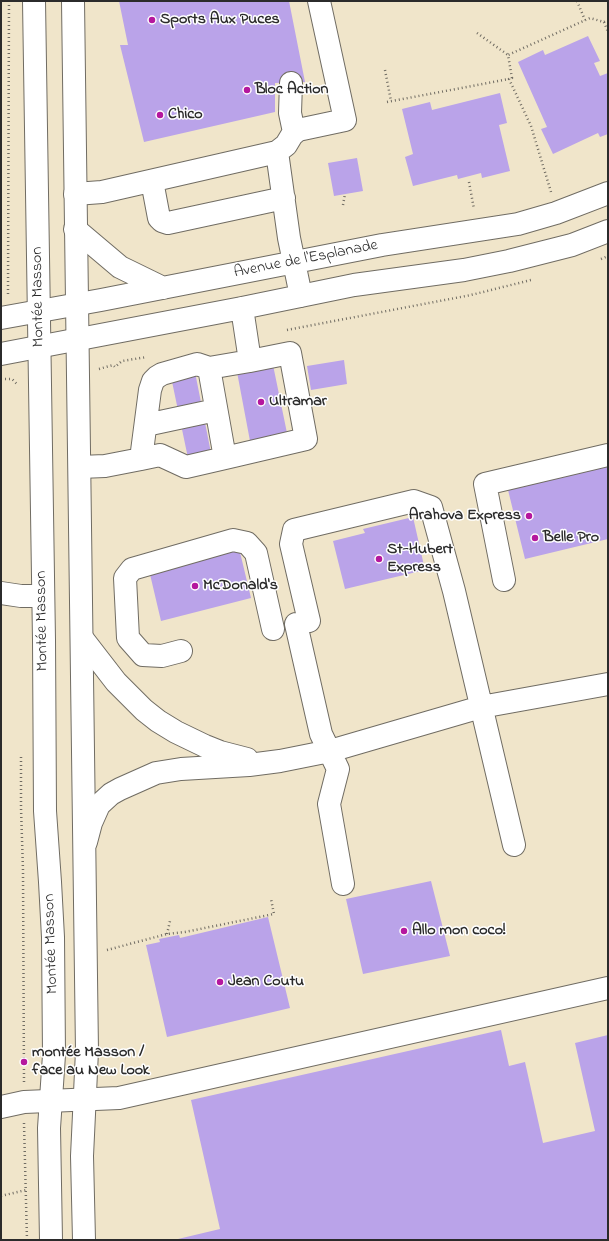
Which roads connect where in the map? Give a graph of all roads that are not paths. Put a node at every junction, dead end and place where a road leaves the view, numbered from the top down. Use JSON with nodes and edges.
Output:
{"nodes":[{"id":1,"x":34,"y":1,"type":"edge"},
{"id":2,"x":73,"y":1,"type":"edge"},
{"id":3,"x":319,"y":1,"type":"edge"},
{"id":4,"x":291,"y":83,"type":"dead end"},
{"id":5,"x":294,"y":132,"type":"junction"},
{"id":6,"x":277,"y":152,"type":"junction"},
{"id":7,"x":152,"y":180,"type":"junction"},
{"id":8,"x":608,"y":193,"type":"edge"},
{"id":9,"x":75,"y":194,"type":"junction"},
{"id":10,"x":284,"y":198,"type":"junction"},
{"id":11,"x":75,"y":229,"type":"junction"},
{"id":12,"x":608,"y":232,"type":"edge"},
{"id":13,"x":294,"y":262,"type":"junction"},
{"id":14,"x":162,"y":288,"type":"junction"},
{"id":15,"x":301,"y":296,"type":"junction"},
{"id":16,"x":77,"y":305,"type":"junction"},
{"id":17,"x":5,"y":308,"type":"edge"},
{"id":18,"x":242,"y":308,"type":"junction"},
{"id":19,"x":40,"y":311,"type":"junction"},
{"id":20,"x":78,"y":340,"type":"junction"},
{"id":21,"x":40,"y":347,"type":"junction"},
{"id":22,"x":1,"y":354,"type":"edge"},
{"id":23,"x":250,"y":361,"type":"junction"},
{"id":24,"x":209,"y":368,"type":"junction"},
{"id":25,"x":216,"y":410,"type":"junction"},
{"id":26,"x":146,"y":425,"type":"junction"},
{"id":27,"x":608,"y":455,"type":"edge"},
{"id":28,"x":225,"y":458,"type":"junction"},
{"id":29,"x":141,"y":459,"type":"junction"},
{"id":30,"x":80,"y":467,"type":"junction"},
{"id":31,"x":504,"y":580,"type":"dead end"},
{"id":32,"x":1,"y":593,"type":"edge"},
{"id":33,"x":43,"y":596,"type":"junction"},
{"id":34,"x":273,"y":629,"type":"dead end"},
{"id":35,"x":82,"y":638,"type":"junction"},
{"id":36,"x":181,"y":651,"type":"dead end"},
{"id":37,"x":608,"y":684,"type":"edge"},
{"id":38,"x":481,"y":707,"type":"junction"},
{"id":39,"x":330,"y":751,"type":"junction"},
{"id":40,"x":280,"y":761,"type":"junction"},
{"id":41,"x":514,"y":845,"type":"dead end"},
{"id":42,"x":84,"y":851,"type":"junction"},
{"id":43,"x":343,"y":884,"type":"dead end"},
{"id":44,"x":608,"y":988,"type":"edge"},
{"id":45,"x":84,"y":1100,"type":"junction"},
{"id":46,"x":51,"y":1101,"type":"junction"},
{"id":47,"x":1,"y":1106,"type":"edge"},
{"id":48,"x":51,"y":1240,"type":"edge"},
{"id":49,"x":84,"y":1240,"type":"edge"}],
"edges":[{"from":1,"to":19,"type":"main road","name":"Montée Masson"},
{"from":2,"to":9,"type":"main road","name":"Montée Masson"},
{"from":3,"to":5,"type":"main road"},
{"from":4,"to":5,"type":"main road"},
{"from":5,"to":6,"type":"main road"},
{"from":6,"to":7,"type":"main road"},
{"from":6,"to":10,"type":"main road"},
{"from":7,"to":9,"type":"main road"},
{"from":7,"to":10,"type":"main road"},
{"from":8,"to":13,"type":"main road","name":"Avenue de l'Esplanade"},
{"from":9,"to":11,"type":"main road","name":"Montée Masson"},
{"from":10,"to":13,"type":"main road"},
{"from":11,"to":14,"type":"main road"},
{"from":11,"to":16,"type":"main road","name":"Montée Masson"},
{"from":12,"to":15,"type":"main road"},
{"from":13,"to":14,"type":"main road","name":"Avenue de l'Esplanade"},
{"from":13,"to":15,"type":"main road"},
{"from":14,"to":16,"type":"main road","name":"Avenue de l'Esplanade"},
{"from":15,"to":18,"type":"main road"},
{"from":16,"to":19,"type":"main road","name":"Avenue de l'Esplanade"},
{"from":16,"to":20,"type":"main road","name":"Montée Masson"},
{"from":17,"to":19,"type":"main road","name":"Avenue de l'Esplanade"},
{"from":18,"to":20,"type":"main road"},
{"from":18,"to":23,"type":"main road"},
{"from":19,"to":21,"type":"main road","name":"Montée Masson"},
{"from":20,"to":21,"type":"main road"},
{"from":20,"to":30,"type":"main road","name":"Montée Masson"},
{"from":21,"to":22,"type":"main road"},
{"from":21,"to":33,"type":"main road","name":"Montée Masson"},
{"from":23,"to":24,"type":"main road"},
{"from":23,"to":28,"type":"main road"},
{"from":24,"to":25,"type":"main road"},
{"from":24,"to":26,"type":"main road"},
{"from":25,"to":26,"type":"main road"},
{"from":25,"to":28,"type":"main road"},
{"from":26,"to":29,"type":"main road"},
{"from":27,"to":31,"type":"main road"},
{"from":28,"to":29,"type":"main road"},
{"from":29,"to":30,"type":"main road"},
{"from":30,"to":35,"type":"main road","name":"Montée Masson"},
{"from":32,"to":33,"type":"main road"},
{"from":33,"to":46,"type":"main road","name":"Montée Masson"},
{"from":34,"to":36,"type":"main road"},
{"from":35,"to":40,"type":"main road"},
{"from":35,"to":42,"type":"main road","name":"Montée Masson"},
{"from":37,"to":38,"type":"main road"},
{"from":38,"to":39,"type":"main road"},
{"from":38,"to":39,"type":"main road"},
{"from":38,"to":41,"type":"main road"},
{"from":39,"to":40,"type":"main road"},
{"from":39,"to":43,"type":"main road"},
{"from":40,"to":42,"type":"main road"},
{"from":42,"to":45,"type":"main road","name":"Montée Masson"},
{"from":44,"to":45,"type":"main road"},
{"from":45,"to":46,"type":"main road"},
{"from":45,"to":49,"type":"main road","name":"Montée Masson"},
{"from":46,"to":47,"type":"main road"},
{"from":46,"to":48,"type":"main road","name":"Montée Masson"}]}
